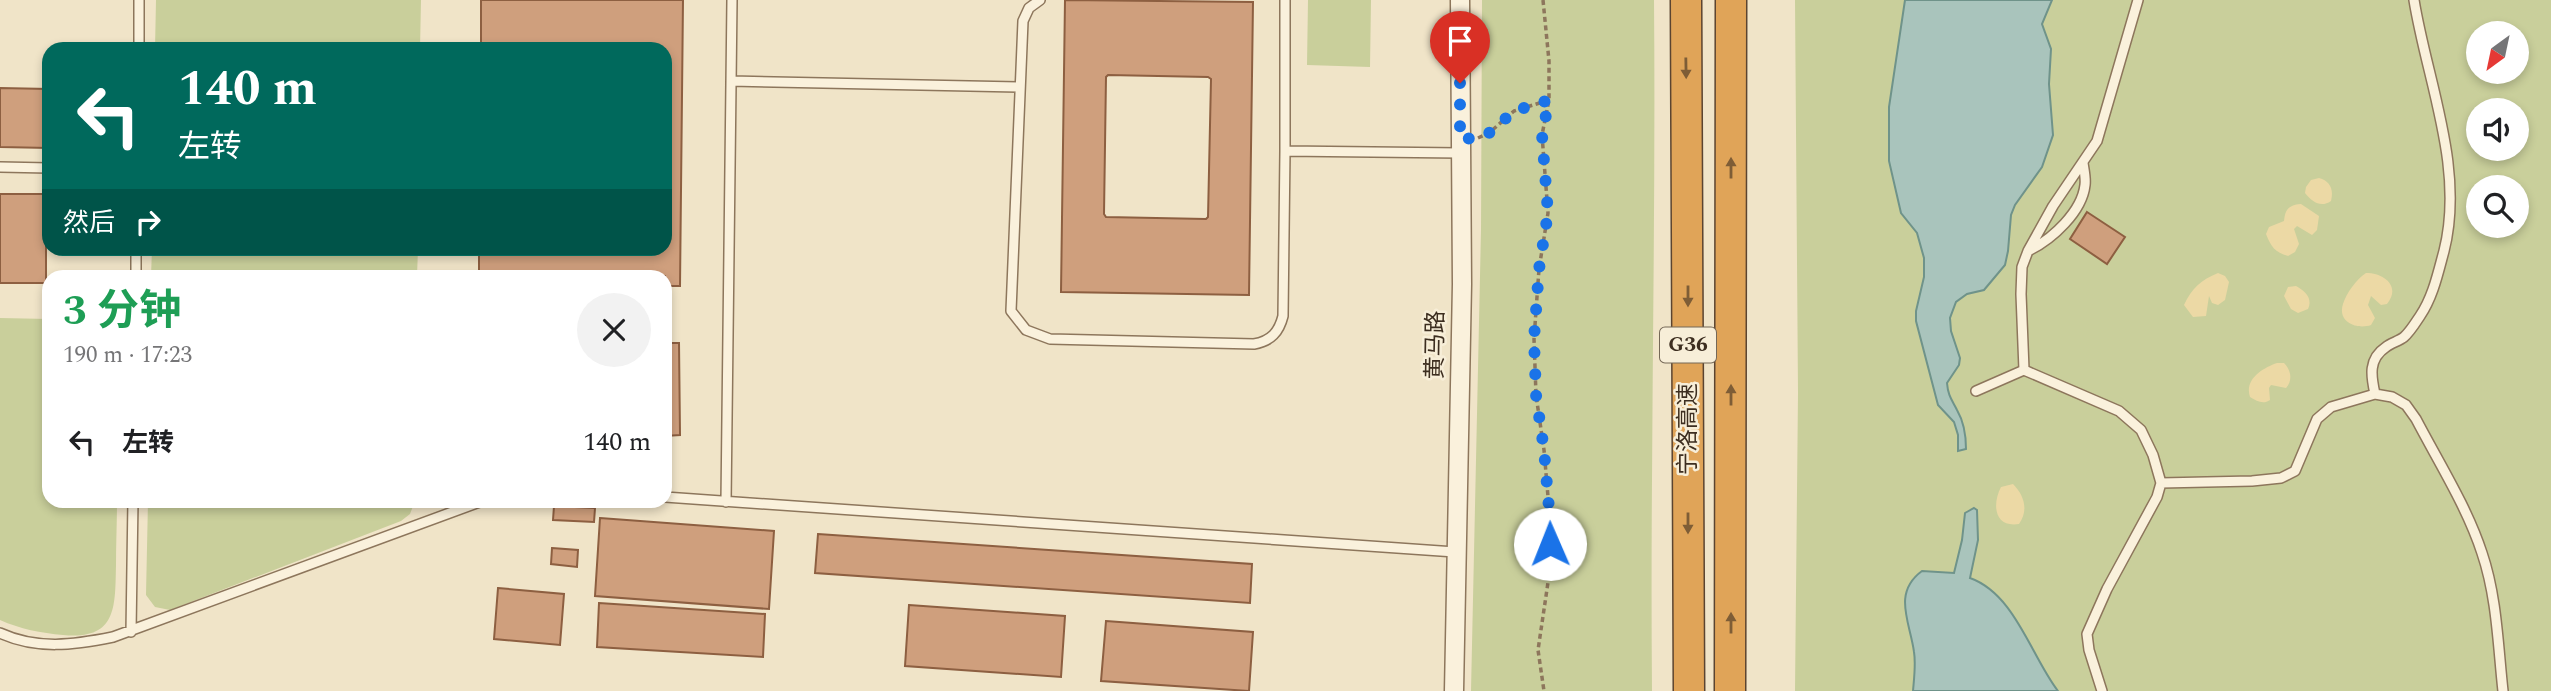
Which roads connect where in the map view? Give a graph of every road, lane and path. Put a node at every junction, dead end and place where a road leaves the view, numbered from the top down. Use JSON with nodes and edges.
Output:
{"nodes":[{"id":1,"x":139,"y":0,"type":"edge"},
{"id":2,"x":732,"y":0,"type":"edge"},
{"id":3,"x":1040,"y":0,"type":"edge"},
{"id":4,"x":1285,"y":0,"type":"edge"},
{"id":5,"x":1460,"y":0,"type":"edge"},
{"id":6,"x":1544,"y":0,"type":"edge"},
{"id":7,"x":1686,"y":0,"type":"edge"},
{"id":8,"x":1731,"y":0,"type":"edge"},
{"id":9,"x":2138,"y":0,"type":"edge"},
{"id":10,"x":2414,"y":0,"type":"edge"},
{"id":11,"x":139,"y":42,"type":"edge"},
{"id":12,"x":731,"y":81,"type":"junction"},
{"id":13,"x":1020,"y":87,"type":"junction"},
{"id":14,"x":1549,"y":100,"type":"junction"},
{"id":15,"x":1460,"y":146,"type":"junction"},
{"id":16,"x":1284,"y":150,"type":"junction"},
{"id":17,"x":2083,"y":163,"type":"junction"},
{"id":18,"x":0,"y":167,"type":"edge"},
{"id":19,"x":42,"y":168,"type":"edge"},
{"id":20,"x":2028,"y":251,"type":"junction"},
{"id":21,"x":2024,"y":370,"type":"junction"},
{"id":22,"x":1976,"y":391,"type":"dead end"},
{"id":23,"x":2375,"y":394,"type":"junction"},
{"id":24,"x":2161,"y":483,"type":"junction"},
{"id":25,"x":672,"y":498,"type":"edge"},
{"id":26,"x":726,"y":502,"type":"junction"},
{"id":27,"x":133,"y":508,"type":"edge"},
{"id":28,"x":464,"y":508,"type":"edge"},
{"id":29,"x":1455,"y":552,"type":"junction"},
{"id":30,"x":131,"y":632,"type":"junction"},
{"id":31,"x":0,"y":634,"type":"edge"},
{"id":32,"x":1454,"y":691,"type":"edge"},
{"id":33,"x":1544,"y":691,"type":"edge"},
{"id":34,"x":1689,"y":691,"type":"edge"},
{"id":35,"x":1730,"y":691,"type":"edge"},
{"id":36,"x":2102,"y":691,"type":"edge"},
{"id":37,"x":2503,"y":691,"type":"edge"}],
"edges":[{"from":1,"to":11,"type":"lane"},
{"from":2,"to":12,"type":"lane"},
{"from":3,"to":13,"type":"lane"},
{"from":4,"to":16,"type":"lane"},
{"from":5,"to":15,"type":"street","name":"黄马路"},
{"from":6,"to":14,"type":"path"},
{"from":7,"to":34,"type":"highway","name":"宁洛高速","number":"G36","one_way":true},
{"from":35,"to":8,"type":"highway","name":"宁洛高速","number":"G36","one_way":true},
{"from":9,"to":17,"type":"lane"},
{"from":10,"to":23,"type":"lane"},
{"from":12,"to":13,"type":"lane"},
{"from":12,"to":26,"type":"lane"},
{"from":13,"to":16,"type":"lane"},
{"from":14,"to":15,"type":"path"},
{"from":14,"to":33,"type":"path"},
{"from":15,"to":16,"type":"lane"},
{"from":15,"to":29,"type":"street","name":"黄马路"},
{"from":17,"to":20,"type":"lane"},
{"from":17,"to":20,"type":"lane"},
{"from":18,"to":19,"type":"lane"},
{"from":20,"to":21,"type":"lane"},
{"from":21,"to":22,"type":"lane"},
{"from":21,"to":24,"type":"lane"},
{"from":23,"to":24,"type":"lane"},
{"from":23,"to":37,"type":"lane"},
{"from":24,"to":36,"type":"lane"},
{"from":25,"to":26,"type":"lane"},
{"from":26,"to":29,"type":"lane"},
{"from":27,"to":30,"type":"lane"},
{"from":28,"to":30,"type":"lane"},
{"from":29,"to":32,"type":"street","name":"黄马路"},
{"from":30,"to":31,"type":"lane"}]}
